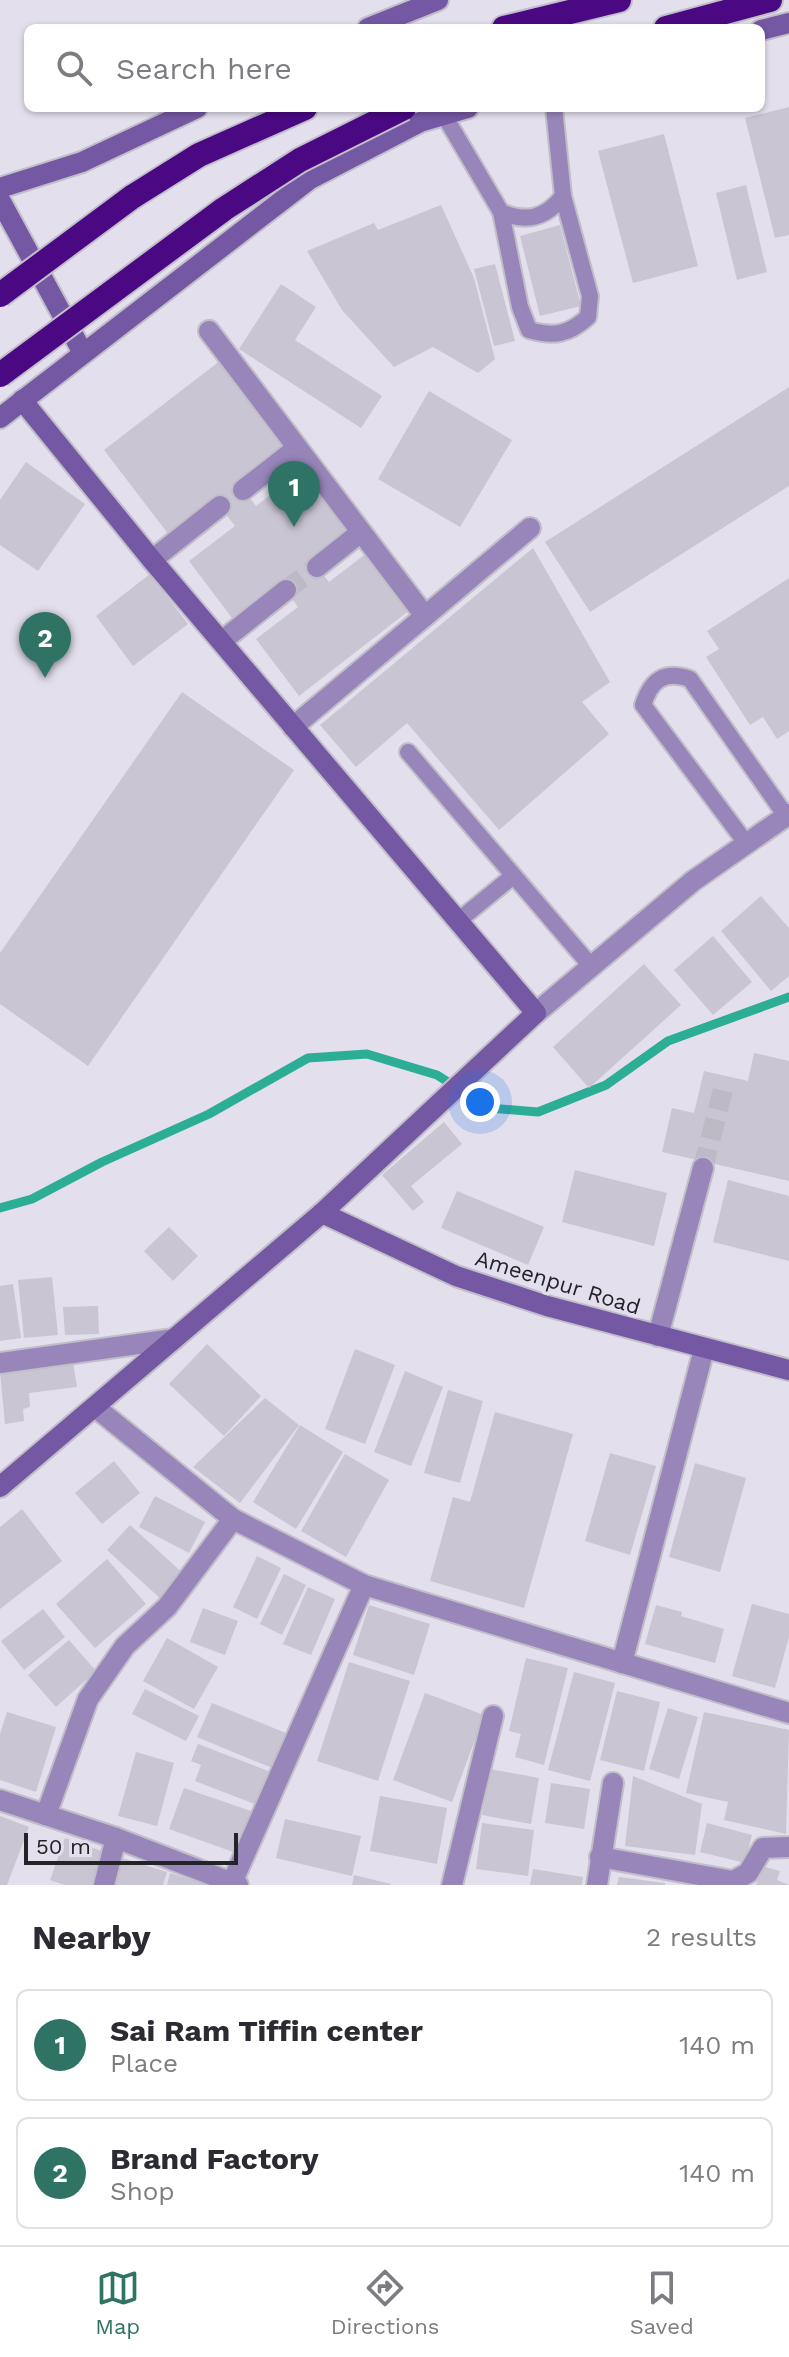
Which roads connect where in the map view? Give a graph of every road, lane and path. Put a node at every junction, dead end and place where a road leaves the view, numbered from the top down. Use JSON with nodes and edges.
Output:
{"nodes":[{"id":1,"x":438,"y":0,"type":"edge"},
{"id":2,"x":619,"y":0,"type":"edge"},
{"id":3,"x":770,"y":0,"type":"edge"},
{"id":4,"x":789,"y":23,"type":"edge"},
{"id":5,"x":378,"y":24,"type":"edge"},
{"id":6,"x":520,"y":24,"type":"edge"},
{"id":7,"x":681,"y":24,"type":"edge"},
{"id":8,"x":765,"y":29,"type":"edge"},
{"id":9,"x":188,"y":112,"type":"edge"},
{"id":10,"x":296,"y":112,"type":"edge"},
{"id":11,"x":396,"y":112,"type":"edge"},
{"id":12,"x":454,"y":112,"type":"edge"},
{"id":13,"x":554,"y":112,"type":"edge"},
{"id":14,"x":444,"y":115,"type":"junction"},
{"id":15,"x":0,"y":188,"type":"edge"},
{"id":16,"x":563,"y":196,"type":"junction"},
{"id":17,"x":0,"y":200,"type":"edge"},
{"id":18,"x":501,"y":212,"type":"junction"},
{"id":19,"x":0,"y":295,"type":"edge"},
{"id":20,"x":209,"y":331,"type":"dead end"},
{"id":21,"x":83,"y":353,"type":"junction"},
{"id":22,"x":0,"y":375,"type":"edge"},
{"id":23,"x":22,"y":400,"type":"junction"},
{"id":24,"x":0,"y":418,"type":"edge"},
{"id":25,"x":297,"y":448,"type":"junction"},
{"id":26,"x":243,"y":490,"type":"dead end"},
{"id":27,"x":220,"y":506,"type":"dead end"},
{"id":28,"x":530,"y":528,"type":"dead end"},
{"id":29,"x":361,"y":532,"type":"junction"},
{"id":30,"x":152,"y":560,"type":"junction"},
{"id":31,"x":317,"y":567,"type":"tunnel mouth"},
{"id":32,"x":286,"y":590,"type":"tunnel mouth"},
{"id":33,"x":425,"y":616,"type":"junction"},
{"id":34,"x":222,"y":641,"type":"junction"},
{"id":35,"x":293,"y":727,"type":"junction"},
{"id":36,"x":408,"y":752,"type":"dead end"},
{"id":37,"x":788,"y":815,"type":"edge"},
{"id":38,"x":746,"y":843,"type":"junction"},
{"id":39,"x":513,"y":876,"type":"junction"},
{"id":40,"x":458,"y":921,"type":"junction"},
{"id":41,"x":591,"y":966,"type":"junction"},
{"id":42,"x":536,"y":1013,"type":"junction"},
{"id":43,"x":703,"y":1168,"type":"tunnel mouth"},
{"id":44,"x":322,"y":1213,"type":"junction"},
{"id":45,"x":658,"y":1336,"type":"junction"},
{"id":46,"x":174,"y":1339,"type":"junction"},
{"id":47,"x":704,"y":1349,"type":"junction"},
{"id":48,"x":0,"y":1363,"type":"edge"},
{"id":49,"x":789,"y":1370,"type":"edge"},
{"id":50,"x":95,"y":1407,"type":"junction"},
{"id":51,"x":0,"y":1487,"type":"edge"},
{"id":52,"x":233,"y":1519,"type":"junction"},
{"id":53,"x":364,"y":1585,"type":"junction"},
{"id":54,"x":622,"y":1663,"type":"junction"},
{"id":55,"x":789,"y":1713,"type":"edge"},
{"id":56,"x":493,"y":1716,"type":"dead end"},
{"id":57,"x":613,"y":1783,"type":"dead end"},
{"id":58,"x":0,"y":1800,"type":"edge"},
{"id":59,"x":46,"y":1815,"type":"junction"},
{"id":60,"x":116,"y":1838,"type":"junction"},
{"id":61,"x":789,"y":1847,"type":"edge"},
{"id":62,"x":600,"y":1857,"type":"junction"},
{"id":63,"x":234,"y":1884,"type":"edge"},
{"id":64,"x":104,"y":1885,"type":"edge"},
{"id":65,"x":452,"y":1885,"type":"edge"},
{"id":66,"x":597,"y":1885,"type":"edge"}],
"edges":[{"from":1,"to":5,"type":"street"},
{"from":2,"to":6,"type":"highway"},
{"from":3,"to":7,"type":"highway"},
{"from":4,"to":8,"type":"street"},
{"from":9,"to":15,"type":"street"},
{"from":10,"to":19,"type":"highway","bridge":true},
{"from":11,"to":22,"type":"highway","bridge":true},
{"from":12,"to":14,"type":"street"},
{"from":13,"to":16,"type":"lane"},
{"from":14,"to":18,"type":"lane"},
{"from":14,"to":21,"type":"street"},
{"from":16,"to":18,"type":"lane"},
{"from":16,"to":18,"type":"lane"},
{"from":17,"to":21,"type":"street"},
{"from":20,"to":25,"type":"street"},
{"from":21,"to":23,"type":"street"},
{"from":23,"to":24,"type":"street"},
{"from":23,"to":30,"type":"street"},
{"from":25,"to":26,"type":"street"},
{"from":25,"to":29,"type":"street"},
{"from":27,"to":30,"type":"street"},
{"from":28,"to":33,"type":"street"},
{"from":29,"to":31,"type":"street"},
{"from":29,"to":33,"type":"street"},
{"from":30,"to":34,"type":"street"},
{"from":32,"to":34,"type":"street"},
{"from":33,"to":35,"type":"street"},
{"from":34,"to":35,"type":"street"},
{"from":35,"to":40,"type":"street"},
{"from":36,"to":39,"type":"lane"},
{"from":37,"to":38,"type":"street"},
{"from":37,"to":38,"type":"lane"},
{"from":38,"to":41,"type":"street"},
{"from":39,"to":40,"type":"lane"},
{"from":39,"to":41,"type":"lane"},
{"from":40,"to":42,"type":"street"},
{"from":41,"to":42,"type":"street"},
{"from":42,"to":44,"type":"street"},
{"from":43,"to":45,"type":"street"},
{"from":44,"to":45,"type":"street","name":"Ameenpur Road"},
{"from":44,"to":46,"type":"street"},
{"from":45,"to":47,"type":"street","name":"Ameenpur Road"},
{"from":46,"to":48,"type":"street"},
{"from":46,"to":50,"type":"street"},
{"from":47,"to":49,"type":"street","name":"Ameenpur Road"},
{"from":47,"to":54,"type":"street"},
{"from":50,"to":51,"type":"street"},
{"from":50,"to":52,"type":"street"},
{"from":52,"to":53,"type":"street"},
{"from":52,"to":59,"type":"street"},
{"from":53,"to":54,"type":"street"},
{"from":53,"to":63,"type":"street"},
{"from":54,"to":55,"type":"street"},
{"from":56,"to":65,"type":"street"},
{"from":57,"to":62,"type":"street"},
{"from":58,"to":59,"type":"street"},
{"from":59,"to":60,"type":"street"},
{"from":60,"to":63,"type":"street"},
{"from":60,"to":64,"type":"street"},
{"from":61,"to":62,"type":"street"},
{"from":62,"to":66,"type":"street"}]}
